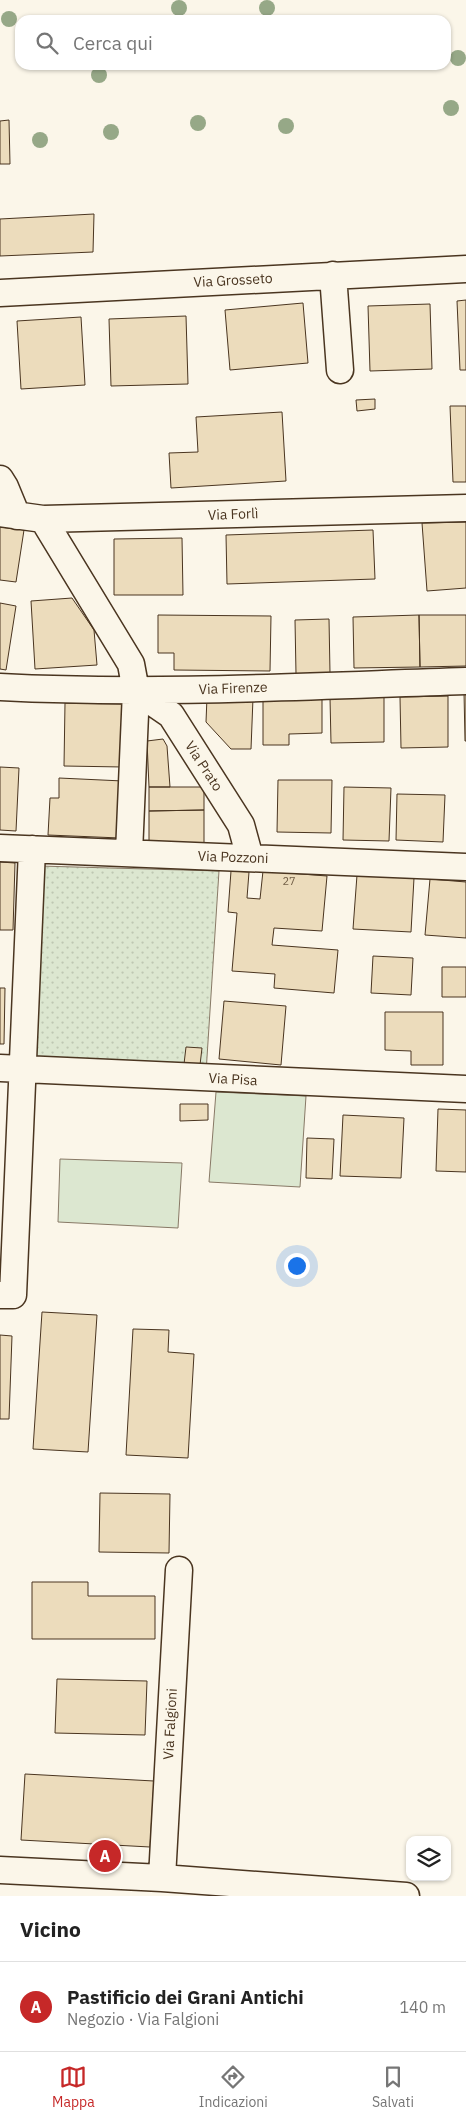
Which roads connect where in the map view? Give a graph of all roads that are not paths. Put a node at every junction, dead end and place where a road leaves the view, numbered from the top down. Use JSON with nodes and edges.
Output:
{"nodes":[{"id":1,"x":466,"y":269,"type":"edge"},
{"id":2,"x":333,"y":275,"type":"junction"},
{"id":3,"x":0,"y":293,"type":"edge"},
{"id":4,"x":340,"y":370,"type":"dead end"},
{"id":5,"x":0,"y":479,"type":"edge"},
{"id":6,"x":466,"y":508,"type":"edge"},
{"id":7,"x":9,"y":515,"type":"edge"},
{"id":8,"x":43,"y":520,"type":"junction"},
{"id":9,"x":466,"y":681,"type":"edge"},
{"id":10,"x":0,"y":686,"type":"edge"},
{"id":11,"x":136,"y":691,"type":"junction"},
{"id":12,"x":0,"y":848,"type":"edge"},
{"id":13,"x":32,"y":849,"type":"junction"},
{"id":14,"x":129,"y":853,"type":"junction"},
{"id":15,"x":250,"y":858,"type":"junction"},
{"id":16,"x":466,"y":867,"type":"edge"},
{"id":17,"x":11,"y":1069,"type":"edge"},
{"id":18,"x":466,"y":1089,"type":"edge"},
{"id":19,"x":9,"y":1184,"type":"edge"},
{"id":20,"x":6,"y":1295,"type":"edge"},
{"id":21,"x":179,"y":1570,"type":"dead end"},
{"id":22,"x":0,"y":1870,"type":"edge"},
{"id":23,"x":162,"y":1878,"type":"junction"},
{"id":24,"x":406,"y":1896,"type":"edge"}],
"edges":[{"from":1,"to":2,"type":"street","name":"Via Grosseto"},
{"from":2,"to":3,"type":"street","name":"Via Grosseto"},
{"from":2,"to":4,"type":"street"},
{"from":5,"to":7,"type":"street"},
{"from":6,"to":8,"type":"street","name":"Via Forlì"},
{"from":7,"to":8,"type":"street","name":"Via Forlì"},
{"from":8,"to":11,"type":"street"},
{"from":9,"to":11,"type":"street","name":"Via Firenze"},
{"from":10,"to":11,"type":"street","name":"Via Firenze"},
{"from":11,"to":14,"type":"street"},
{"from":11,"to":15,"type":"street","name":"Via Prato"},
{"from":12,"to":13,"type":"street","name":"Via Pozzoni"},
{"from":13,"to":14,"type":"street","name":"Via Pozzoni"},
{"from":13,"to":17,"type":"street"},
{"from":14,"to":15,"type":"street","name":"Via Pozzoni"},
{"from":15,"to":16,"type":"street","name":"Via Pozzoni"},
{"from":17,"to":18,"type":"street","name":"Via Pisa"},
{"from":17,"to":19,"type":"street"},
{"from":19,"to":20,"type":"street"},
{"from":21,"to":23,"type":"street","name":"Via Falgioni"},
{"from":22,"to":23,"type":"street"},
{"from":23,"to":24,"type":"street"}]}
